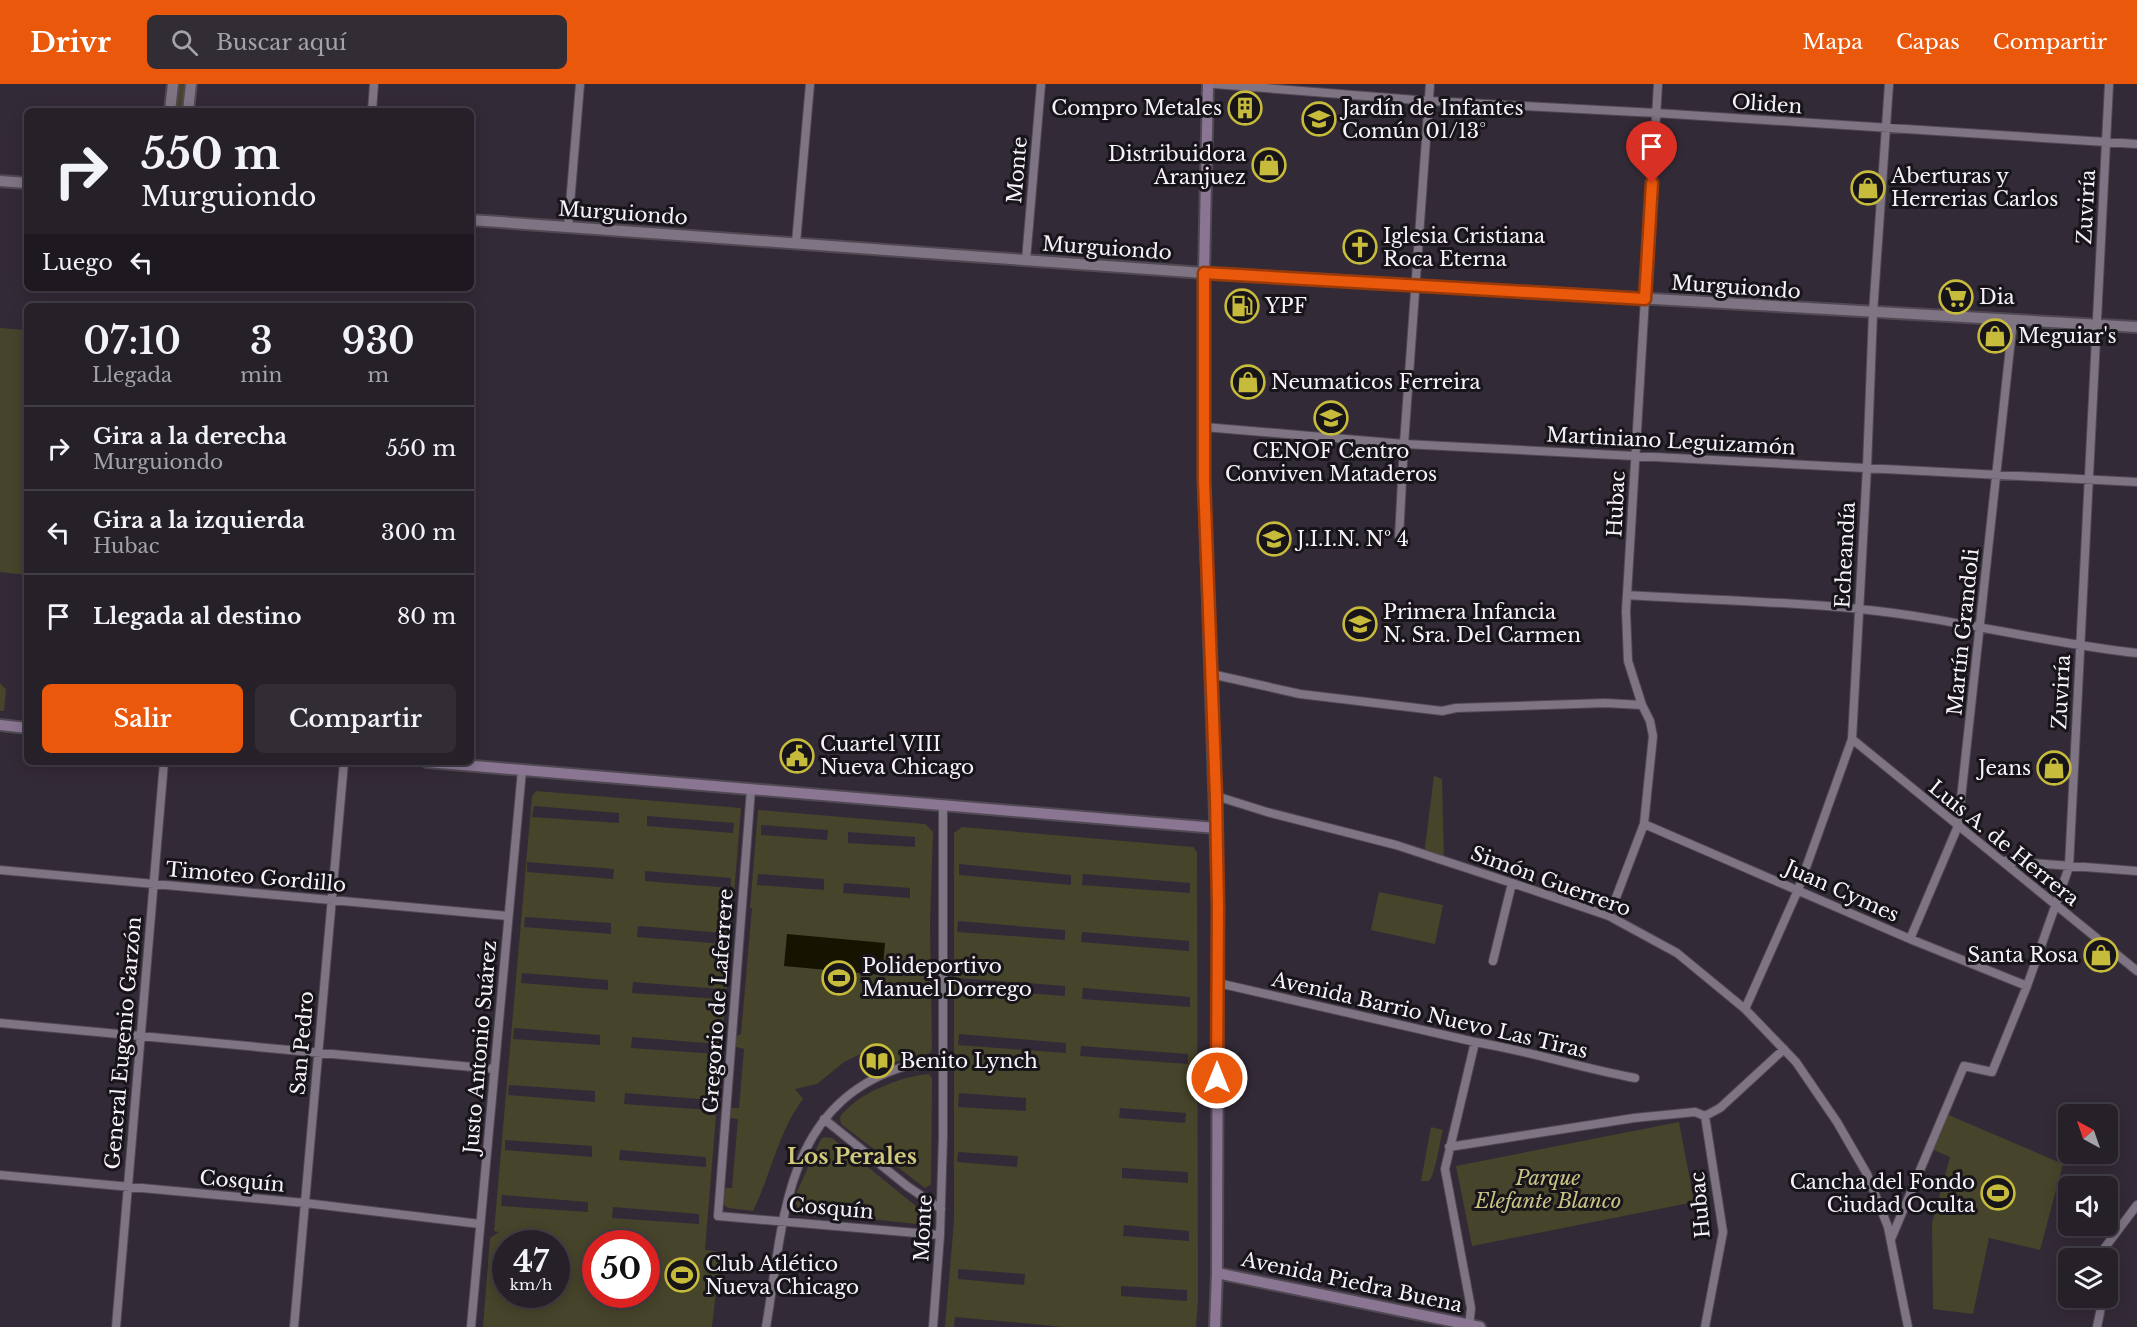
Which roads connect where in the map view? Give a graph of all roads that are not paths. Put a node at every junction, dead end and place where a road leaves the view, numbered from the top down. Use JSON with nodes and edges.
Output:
{"nodes":[{"id":1,"x":173,"y":84,"type":"edge"},
{"id":2,"x":191,"y":84,"type":"edge"},
{"id":3,"x":374,"y":84,"type":"edge"},
{"id":4,"x":580,"y":84,"type":"edge"},
{"id":5,"x":810,"y":84,"type":"edge"},
{"id":6,"x":1041,"y":84,"type":"edge"},
{"id":7,"x":1208,"y":84,"type":"edge"},
{"id":8,"x":1214,"y":84,"type":"edge"},
{"id":9,"x":1430,"y":84,"type":"edge"},
{"id":10,"x":1658,"y":84,"type":"edge"},
{"id":11,"x":1889,"y":84,"type":"edge"},
{"id":12,"x":2109,"y":84,"type":"edge"},
{"id":13,"x":1429,"y":101,"type":"junction"},
{"id":14,"x":170,"y":108,"type":"edge"},
{"id":15,"x":188,"y":108,"type":"edge"},
{"id":16,"x":372,"y":108,"type":"edge"},
{"id":17,"x":1656,"y":113,"type":"junction"},
{"id":18,"x":1887,"y":129,"type":"junction"},
{"id":19,"x":2106,"y":142,"type":"junction"},
{"id":20,"x":2137,"y":144,"type":"edge"},
{"id":21,"x":0,"y":181,"type":"edge"},
{"id":22,"x":24,"y":183,"type":"edge"},
{"id":23,"x":474,"y":220,"type":"edge"},
{"id":24,"x":568,"y":228,"type":"junction"},
{"id":25,"x":796,"y":243,"type":"junction"},
{"id":26,"x":1026,"y":260,"type":"junction"},
{"id":27,"x":1204,"y":273,"type":"junction"},
{"id":28,"x":1415,"y":284,"type":"junction"},
{"id":29,"x":1645,"y":299,"type":"junction"},
{"id":30,"x":1873,"y":313,"type":"junction"},
{"id":31,"x":2013,"y":320,"type":"junction"},
{"id":32,"x":2097,"y":325,"type":"junction"},
{"id":33,"x":2137,"y":327,"type":"edge"},
{"id":34,"x":1204,"y":427,"type":"junction"},
{"id":35,"x":1404,"y":444,"type":"junction"},
{"id":36,"x":1635,"y":457,"type":"junction"},
{"id":37,"x":1867,"y":467,"type":"junction"},
{"id":38,"x":1996,"y":475,"type":"junction"},
{"id":39,"x":2087,"y":480,"type":"junction"},
{"id":40,"x":2137,"y":482,"type":"edge"},
{"id":41,"x":1399,"y":537,"type":"dead end"},
{"id":42,"x":1627,"y":595,"type":"junction"},
{"id":43,"x":1859,"y":609,"type":"junction"},
{"id":44,"x":1980,"y":626,"type":"junction"},
{"id":45,"x":2080,"y":647,"type":"junction"},
{"id":46,"x":2137,"y":653,"type":"edge"},
{"id":47,"x":1211,"y":674,"type":"junction"},
{"id":48,"x":1642,"y":705,"type":"junction"},
{"id":49,"x":0,"y":725,"type":"edge"},
{"id":50,"x":24,"y":728,"type":"edge"},
{"id":51,"x":1852,"y":739,"type":"junction"},
{"id":52,"x":164,"y":765,"type":"edge"},
{"id":53,"x":344,"y":765,"type":"edge"},
{"id":54,"x":463,"y":765,"type":"edge"},
{"id":55,"x":522,"y":770,"type":"junction"},
{"id":56,"x":751,"y":789,"type":"junction"},
{"id":57,"x":1216,"y":796,"type":"junction"},
{"id":58,"x":943,"y":807,"type":"junction"},
{"id":59,"x":1644,"y":824,"type":"junction"},
{"id":60,"x":1958,"y":826,"type":"junction"},
{"id":61,"x":1215,"y":828,"type":"junction"},
{"id":62,"x":2003,"y":860,"type":"junction"},
{"id":63,"x":2069,"y":867,"type":"junction"},
{"id":64,"x":0,"y":870,"type":"edge"},
{"id":65,"x":2137,"y":872,"type":"edge"},
{"id":66,"x":1512,"y":882,"type":"junction"},
{"id":67,"x":153,"y":884,"type":"junction"},
{"id":68,"x":1798,"y":890,"type":"junction"},
{"id":69,"x":330,"y":901,"type":"junction"},
{"id":70,"x":2055,"y":906,"type":"junction"},
{"id":71,"x":508,"y":916,"type":"junction"},
{"id":72,"x":1609,"y":916,"type":"junction"},
{"id":73,"x":1910,"y":939,"type":"junction"},
{"id":74,"x":1493,"y":961,"type":"dead end"},
{"id":75,"x":2137,"y":971,"type":"edge"},
{"id":76,"x":1218,"y":983,"type":"junction"},
{"id":77,"x":2027,"y":986,"type":"junction"},
{"id":78,"x":1745,"y":1009,"type":"junction"},
{"id":79,"x":0,"y":1023,"type":"edge"},
{"id":80,"x":141,"y":1036,"type":"junction"},
{"id":81,"x":1475,"y":1042,"type":"junction"},
{"id":82,"x":1784,"y":1049,"type":"junction"},
{"id":83,"x":318,"y":1052,"type":"junction"},
{"id":84,"x":943,"y":1061,"type":"junction"},
{"id":85,"x":494,"y":1069,"type":"junction"},
{"id":86,"x":1635,"y":1078,"type":"dead end"},
{"id":87,"x":1705,"y":1116,"type":"junction"},
{"id":88,"x":824,"y":1119,"type":"junction"},
{"id":89,"x":1449,"y":1147,"type":"junction"},
{"id":90,"x":0,"y":1175,"type":"edge"},
{"id":91,"x":127,"y":1187,"type":"junction"},
{"id":92,"x":305,"y":1203,"type":"junction"},
{"id":93,"x":2137,"y":1205,"type":"edge"},
{"id":94,"x":941,"y":1209,"type":"junction"},
{"id":95,"x":718,"y":1216,"type":"joint"},
{"id":96,"x":784,"y":1220,"type":"junction"},
{"id":97,"x":480,"y":1224,"type":"junction"},
{"id":98,"x":940,"y":1235,"type":"junction"},
{"id":99,"x":1891,"y":1239,"type":"junction"},
{"id":100,"x":2105,"y":1248,"type":"edge"},
{"id":101,"x":1217,"y":1273,"type":"junction"},
{"id":102,"x":2101,"y":1308,"type":"edge"},
{"id":103,"x":1473,"y":1326,"type":"edge"},
{"id":104,"x":116,"y":1327,"type":"edge"},
{"id":105,"x":294,"y":1327,"type":"edge"},
{"id":106,"x":471,"y":1327,"type":"edge"},
{"id":107,"x":766,"y":1327,"type":"edge"},
{"id":108,"x":933,"y":1327,"type":"edge"},
{"id":109,"x":1215,"y":1327,"type":"edge"},
{"id":110,"x":1705,"y":1327,"type":"edge"},
{"id":111,"x":1908,"y":1327,"type":"edge"},
{"id":112,"x":2097,"y":1327,"type":"edge"}],
"edges":[{"from":1,"to":14,"type":"street"},
{"from":2,"to":15,"type":"street"},
{"from":3,"to":16,"type":"street"},
{"from":4,"to":24,"type":"street"},
{"from":5,"to":25,"type":"street"},
{"from":6,"to":26,"type":"street","name":"Monte"},
{"from":7,"to":27,"type":"main road"},
{"from":8,"to":13,"type":"street","name":"Oliden"},
{"from":9,"to":13,"type":"street"},
{"from":10,"to":17,"type":"street","name":"Hubac"},
{"from":11,"to":18,"type":"street","name":"Echeandía"},
{"from":12,"to":19,"type":"street","name":"Zuviría"},
{"from":13,"to":17,"type":"street","name":"Oliden"},
{"from":13,"to":28,"type":"street"},
{"from":17,"to":18,"type":"street","name":"Oliden"},
{"from":17,"to":29,"type":"street","name":"Hubac"},
{"from":18,"to":19,"type":"street","name":"Oliden"},
{"from":18,"to":30,"type":"street","name":"Echeandía"},
{"from":19,"to":20,"type":"street","name":"Oliden"},
{"from":19,"to":32,"type":"street","name":"Zuviría"},
{"from":21,"to":22,"type":"street"},
{"from":23,"to":24,"type":"street","name":"Murguiondo"},
{"from":24,"to":25,"type":"street","name":"Murguiondo"},
{"from":25,"to":26,"type":"street","name":"Murguiondo"},
{"from":26,"to":27,"type":"street","name":"Murguiondo"},
{"from":27,"to":28,"type":"street","name":"Murguiondo"},
{"from":27,"to":34,"type":"main road"},
{"from":28,"to":29,"type":"street","name":"Murguiondo"},
{"from":28,"to":35,"type":"street"},
{"from":29,"to":30,"type":"street","name":"Murguiondo"},
{"from":29,"to":36,"type":"street","name":"Hubac"},
{"from":30,"to":31,"type":"street","name":"Murguiondo"},
{"from":30,"to":37,"type":"street","name":"Echeandía"},
{"from":31,"to":32,"type":"street","name":"Murguiondo"},
{"from":31,"to":38,"type":"street","name":"Martín Grandoli"},
{"from":32,"to":33,"type":"street","name":"Murguiondo"},
{"from":32,"to":39,"type":"street","name":"Zuviría"},
{"from":34,"to":35,"type":"street","name":"Martiniano Leguizamón"},
{"from":34,"to":47,"type":"main road"},
{"from":35,"to":36,"type":"street","name":"Martiniano Leguizamón"},
{"from":35,"to":41,"type":"street"},
{"from":36,"to":37,"type":"street","name":"Martiniano Leguizamón"},
{"from":36,"to":42,"type":"street","name":"Hubac"},
{"from":37,"to":38,"type":"street","name":"Martiniano Leguizamón"},
{"from":37,"to":43,"type":"street","name":"Echeandía"},
{"from":38,"to":39,"type":"street","name":"Martiniano Leguizamón"},
{"from":38,"to":44,"type":"street","name":"Martín Grandoli"},
{"from":39,"to":40,"type":"street","name":"Martiniano Leguizamón"},
{"from":39,"to":45,"type":"street","name":"Zuviría"},
{"from":42,"to":43,"type":"street"},
{"from":42,"to":48,"type":"street","name":"Hubac"},
{"from":43,"to":44,"type":"street"},
{"from":43,"to":51,"type":"street","name":"Echeandía"},
{"from":44,"to":45,"type":"street"},
{"from":44,"to":60,"type":"street","name":"Martín Grandoli"},
{"from":45,"to":46,"type":"street"},
{"from":45,"to":63,"type":"street","name":"Zuviría"},
{"from":47,"to":48,"type":"street"},
{"from":47,"to":57,"type":"main road"},
{"from":48,"to":59,"type":"street","name":"Hubac"},
{"from":49,"to":50,"type":"main road"},
{"from":51,"to":60,"type":"street","name":"Luis A. de Herrera"},
{"from":51,"to":68,"type":"street","name":"Echeandía"},
{"from":52,"to":67,"type":"street","name":"General Eugenio Garzón"},
{"from":53,"to":69,"type":"street","name":"San Pedro"},
{"from":54,"to":55,"type":"main road"},
{"from":55,"to":56,"type":"main road"},
{"from":55,"to":71,"type":"street","name":"Justo Antonio Suárez"},
{"from":56,"to":58,"type":"main road"},
{"from":56,"to":95,"type":"street","name":"Gregorio de Laferrere"},
{"from":57,"to":61,"type":"main road"},
{"from":57,"to":66,"type":"street","name":"Simón Guerrero"},
{"from":58,"to":61,"type":"main road"},
{"from":58,"to":84,"type":"street","name":"Monte"},
{"from":59,"to":68,"type":"street","name":"Juan Cymes"},
{"from":59,"to":72,"type":"street","name":"Hubac"},
{"from":60,"to":62,"type":"street","name":"Luis A. de Herrera"},
{"from":60,"to":73,"type":"street","name":"Martín Grandoli"},
{"from":61,"to":76,"type":"main road"},
{"from":62,"to":63,"type":"street"},
{"from":62,"to":70,"type":"street","name":"Luis A. de Herrera"},
{"from":63,"to":65,"type":"street"},
{"from":63,"to":70,"type":"street","name":"Zuviría"},
{"from":64,"to":67,"type":"street","name":"Timoteo Gordillo"},
{"from":66,"to":72,"type":"street","name":"Simón Guerrero"},
{"from":66,"to":74,"type":"street"},
{"from":67,"to":69,"type":"street","name":"Timoteo Gordillo"},
{"from":67,"to":80,"type":"street","name":"General Eugenio Garzón"},
{"from":68,"to":73,"type":"street","name":"Juan Cymes"},
{"from":68,"to":78,"type":"street","name":"Echeandía"},
{"from":69,"to":71,"type":"street","name":"Timoteo Gordillo"},
{"from":69,"to":83,"type":"street","name":"San Pedro"},
{"from":70,"to":75,"type":"street","name":"Luis A. de Herrera"},
{"from":70,"to":77,"type":"street","name":"Zuviría"},
{"from":71,"to":85,"type":"street","name":"Justo Antonio Suárez"},
{"from":72,"to":78,"type":"street","name":"Simón Guerrero"},
{"from":73,"to":77,"type":"street","name":"Juan Cymes"},
{"from":76,"to":81,"type":"street","name":"Avenida Barrio Nuevo Las Tiras"},
{"from":76,"to":101,"type":"main road"},
{"from":77,"to":99,"type":"street","name":"Zuviría"},
{"from":78,"to":82,"type":"street","name":"Simón Guerrero"},
{"from":79,"to":80,"type":"street"},
{"from":80,"to":83,"type":"street"},
{"from":80,"to":91,"type":"street","name":"General Eugenio Garzón"},
{"from":81,"to":86,"type":"street","name":"Avenida Barrio Nuevo Las Tiras"},
{"from":81,"to":89,"type":"street"},
{"from":82,"to":87,"type":"street"},
{"from":82,"to":99,"type":"street","name":"Simón Guerrero"},
{"from":83,"to":85,"type":"street"},
{"from":83,"to":92,"type":"street","name":"San Pedro"},
{"from":84,"to":88,"type":"street"},
{"from":84,"to":94,"type":"street","name":"Monte"},
{"from":85,"to":97,"type":"street","name":"Justo Antonio Suárez"},
{"from":87,"to":89,"type":"street"},
{"from":87,"to":110,"type":"street","name":"Hubac"},
{"from":88,"to":94,"type":"street"},
{"from":88,"to":96,"type":"street"},
{"from":89,"to":103,"type":"street"},
{"from":90,"to":91,"type":"street","name":"Cosquín"},
{"from":91,"to":92,"type":"street","name":"Cosquín"},
{"from":91,"to":104,"type":"street","name":"General Eugenio Garzón"},
{"from":92,"to":97,"type":"street","name":"Cosquín"},
{"from":92,"to":105,"type":"street","name":"San Pedro"},
{"from":93,"to":100,"type":"street"},
{"from":94,"to":98,"type":"street","name":"Monte"},
{"from":95,"to":96,"type":"street","name":"Cosquín"},
{"from":96,"to":98,"type":"street","name":"Cosquín"},
{"from":96,"to":107,"type":"street"},
{"from":97,"to":106,"type":"street","name":"Justo Antonio Suárez"},
{"from":98,"to":108,"type":"street","name":"Monte"},
{"from":99,"to":111,"type":"street","name":"Simón Guerrero"},
{"from":101,"to":103,"type":"main road","name":"Avenida Piedra Buena"},
{"from":101,"to":109,"type":"main road"},
{"from":102,"to":112,"type":"street"}]}
